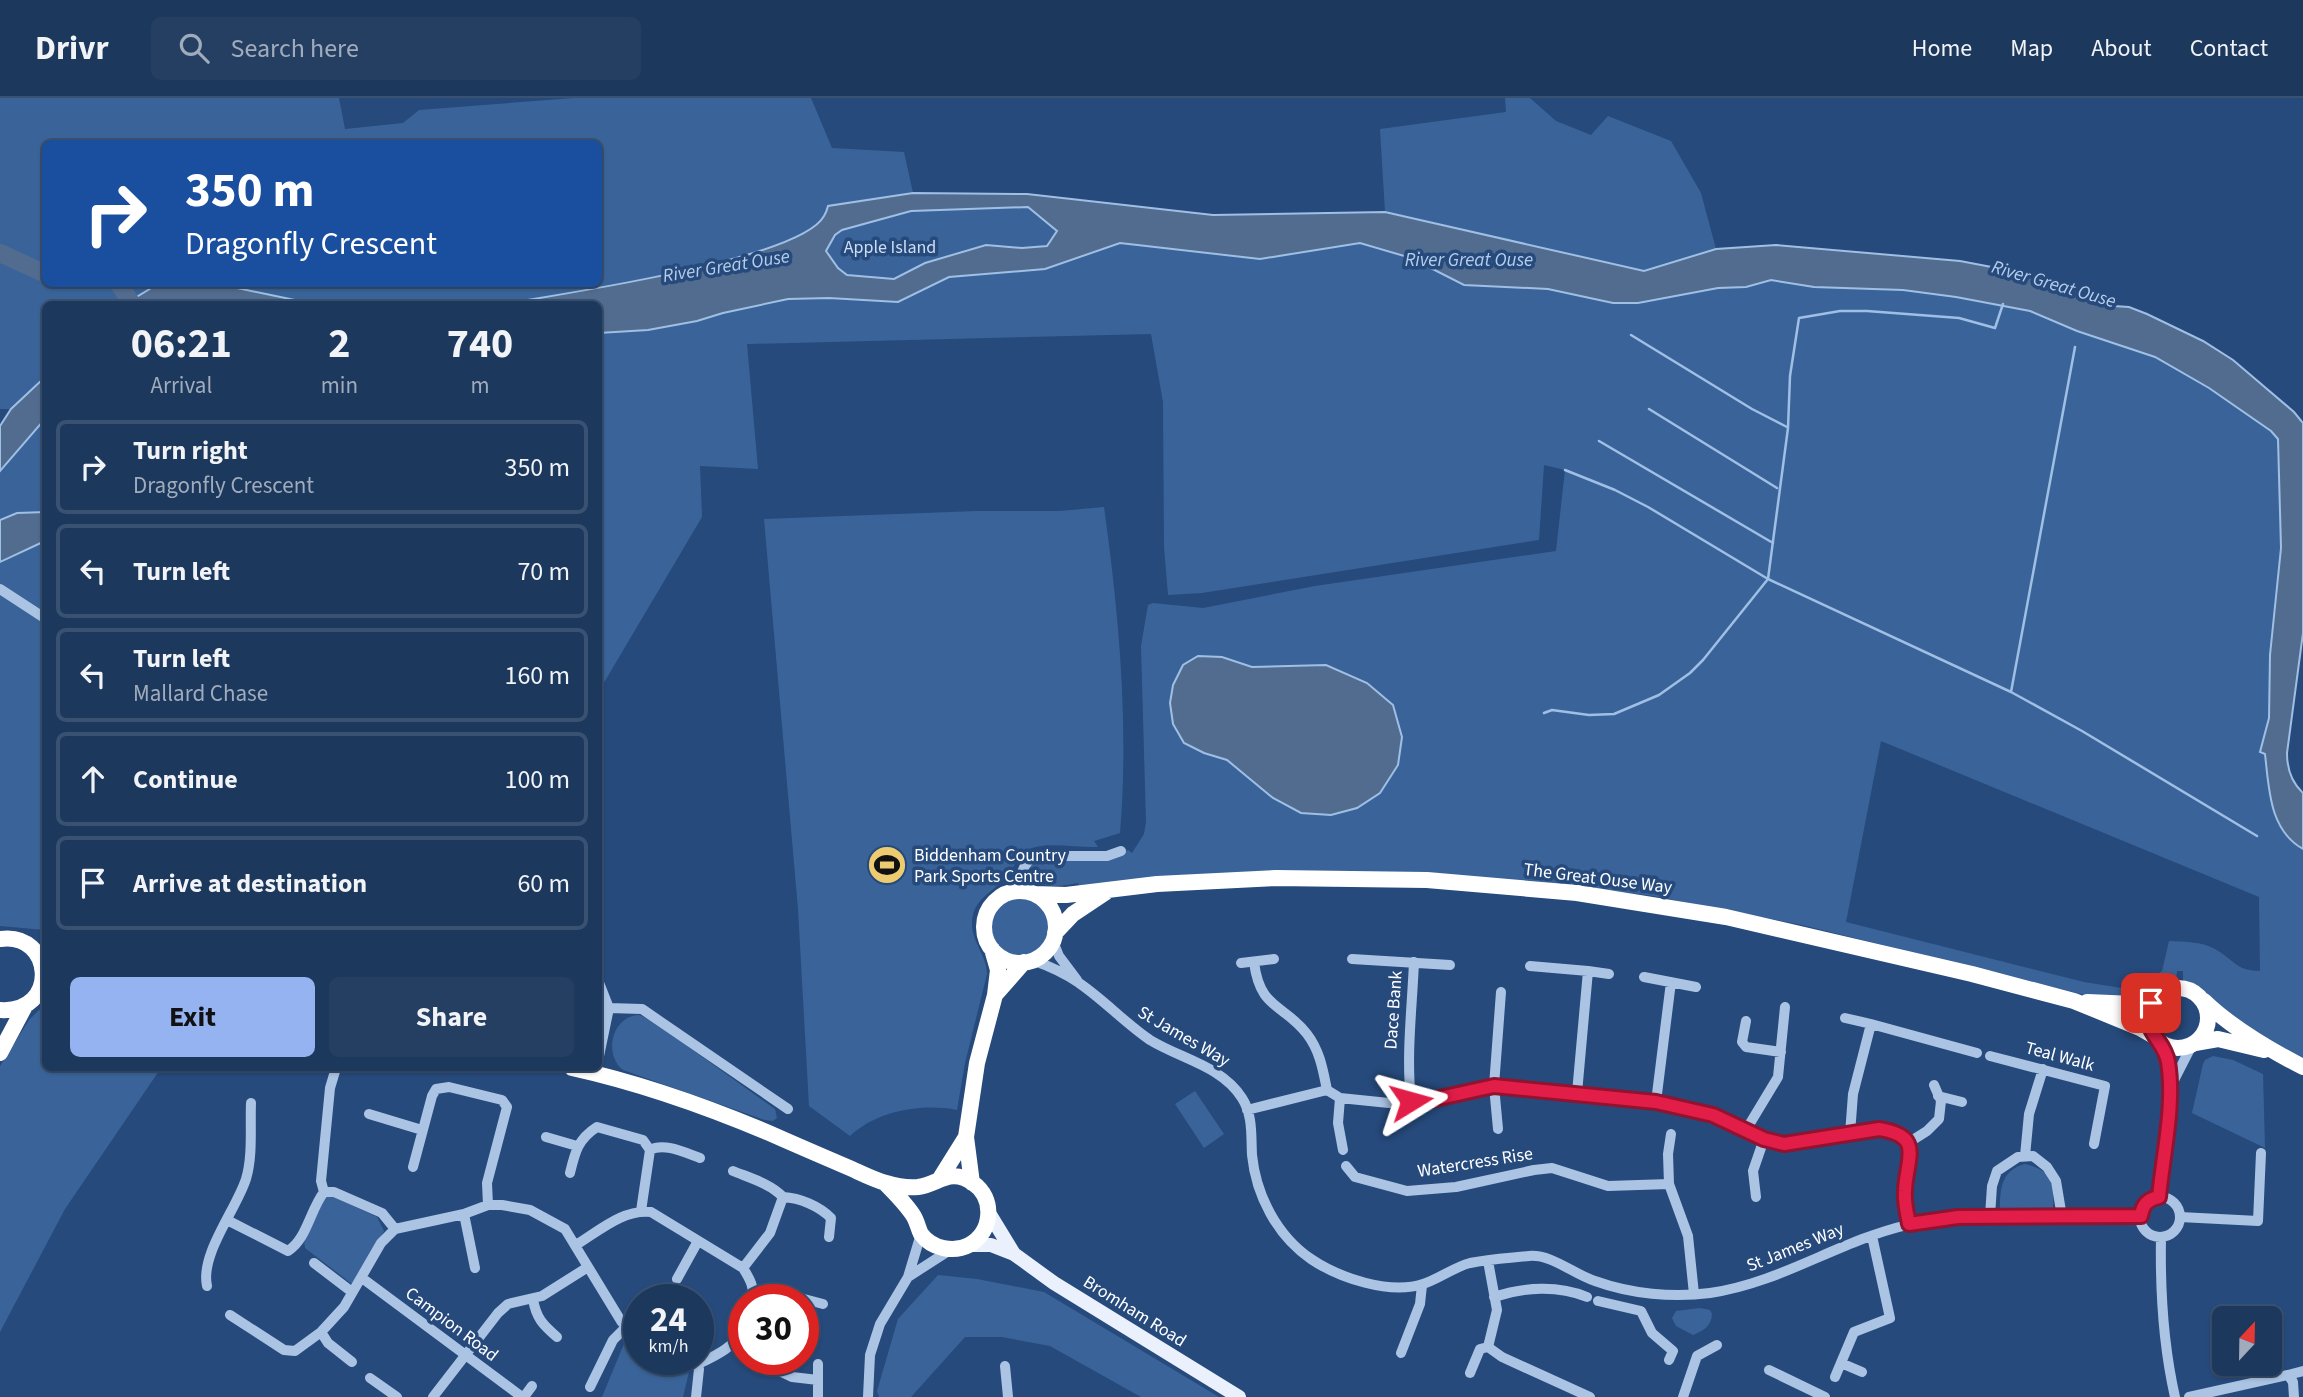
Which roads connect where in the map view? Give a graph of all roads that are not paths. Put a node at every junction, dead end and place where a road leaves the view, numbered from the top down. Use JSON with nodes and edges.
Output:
{"nodes":[{"id":1,"x":0,"y":589,"type":"edge"},
{"id":2,"x":42,"y":616,"type":"edge"},
{"id":3,"x":1121,"y":851,"type":"dead end"},
{"id":4,"x":1108,"y":891,"type":"junction"},
{"id":5,"x":1028,"y":892,"type":"junction"},
{"id":6,"x":1054,"y":937,"type":"junction"},
{"id":7,"x":0,"y":939,"type":"edge"},
{"id":8,"x":992,"y":949,"type":"junction"},
{"id":9,"x":39,"y":951,"type":"edge"},
{"id":10,"x":1274,"y":959,"type":"dead end"},
{"id":11,"x":1352,"y":959,"type":"dead end"},
{"id":12,"x":1028,"y":961,"type":"junction"},
{"id":13,"x":1254,"y":962,"type":"junction"},
{"id":14,"x":1414,"y":962,"type":"junction"},
{"id":15,"x":1241,"y":963,"type":"dead end"},
{"id":16,"x":1450,"y":965,"type":"dead end"},
{"id":17,"x":1530,"y":966,"type":"dead end"},
{"id":18,"x":1588,"y":971,"type":"junction"},
{"id":19,"x":42,"y":972,"type":"edge"},
{"id":20,"x":1609,"y":974,"type":"dead end"},
{"id":21,"x":1644,"y":977,"type":"dead end"},
{"id":22,"x":42,"y":980,"type":"edge"},
{"id":23,"x":1671,"y":982,"type":"junction"},
{"id":24,"x":1080,"y":983,"type":"junction"},
{"id":25,"x":1696,"y":987,"type":"dead end"},
{"id":26,"x":602,"y":991,"type":"edge"},
{"id":27,"x":1501,"y":992,"type":"dead end"},
{"id":28,"x":995,"y":995,"type":"junction"},
{"id":29,"x":2155,"y":997,"type":"junction"},
{"id":30,"x":36,"y":998,"type":"edge"},
{"id":31,"x":2074,"y":1001,"type":"junction"},
{"id":32,"x":2204,"y":1001,"type":"junction"},
{"id":33,"x":1785,"y":1007,"type":"dead end"},
{"id":34,"x":608,"y":1008,"type":"junction"},
{"id":35,"x":0,"y":1010,"type":"edge"},
{"id":36,"x":1846,"y":1018,"type":"dead end"},
{"id":37,"x":1746,"y":1021,"type":"dead end"},
{"id":38,"x":1871,"y":1024,"type":"junction"},
{"id":39,"x":2156,"y":1039,"type":"junction"},
{"id":40,"x":602,"y":1040,"type":"edge"},
{"id":41,"x":2194,"y":1044,"type":"junction"},
{"id":42,"x":0,"y":1052,"type":"edge"},
{"id":43,"x":1781,"y":1052,"type":"junction"},
{"id":44,"x":2273,"y":1052,"type":"junction"},
{"id":45,"x":1977,"y":1053,"type":"dead end"},
{"id":46,"x":1990,"y":1056,"type":"dead end"},
{"id":47,"x":2303,"y":1067,"type":"edge"},
{"id":48,"x":602,"y":1069,"type":"edge"},
{"id":49,"x":2043,"y":1069,"type":"junction"},
{"id":50,"x":336,"y":1071,"type":"edge"},
{"id":51,"x":1934,"y":1085,"type":"dead end"},
{"id":52,"x":1494,"y":1086,"type":"junction"},
{"id":53,"x":2171,"y":1086,"type":"junction"},
{"id":54,"x":1327,"y":1090,"type":"junction"},
{"id":55,"x":1577,"y":1093,"type":"junction"},
{"id":56,"x":1938,"y":1096,"type":"junction"},
{"id":57,"x":1340,"y":1098,"type":"junction"},
{"id":58,"x":1411,"y":1101,"type":"junction"},
{"id":59,"x":1656,"y":1102,"type":"junction"},
{"id":60,"x":1962,"y":1102,"type":"dead end"},
{"id":61,"x":251,"y":1103,"type":"dead end"},
{"id":62,"x":788,"y":1110,"type":"dead end"},
{"id":63,"x":1247,"y":1110,"type":"junction"},
{"id":64,"x":369,"y":1114,"type":"dead end"},
{"id":65,"x":1497,"y":1129,"type":"dead end"},
{"id":66,"x":422,"y":1130,"type":"junction"},
{"id":67,"x":1746,"y":1130,"type":"junction"},
{"id":68,"x":1671,"y":1134,"type":"dead end"},
{"id":69,"x":1850,"y":1134,"type":"junction"},
{"id":70,"x":547,"y":1137,"type":"dead end"},
{"id":71,"x":966,"y":1137,"type":"junction"},
{"id":72,"x":1764,"y":1139,"type":"junction"},
{"id":73,"x":1908,"y":1143,"type":"junction"},
{"id":74,"x":2094,"y":1144,"type":"dead end"},
{"id":75,"x":577,"y":1146,"type":"junction"},
{"id":76,"x":650,"y":1150,"type":"junction"},
{"id":77,"x":1343,"y":1150,"type":"dead end"},
{"id":78,"x":2261,"y":1153,"type":"dead end"},
{"id":79,"x":2025,"y":1156,"type":"junction"},
{"id":80,"x":700,"y":1158,"type":"dead end"},
{"id":81,"x":1346,"y":1166,"type":"dead end"},
{"id":82,"x":413,"y":1167,"type":"dead end"},
{"id":83,"x":733,"y":1171,"type":"dead end"},
{"id":84,"x":570,"y":1174,"type":"dead end"},
{"id":85,"x":935,"y":1181,"type":"junction"},
{"id":86,"x":885,"y":1183,"type":"junction"},
{"id":87,"x":972,"y":1183,"type":"junction"},
{"id":88,"x":1669,"y":1184,"type":"junction"},
{"id":89,"x":324,"y":1192,"type":"junction"},
{"id":90,"x":783,"y":1197,"type":"junction"},
{"id":91,"x":1756,"y":1197,"type":"dead end"},
{"id":92,"x":2159,"y":1197,"type":"junction"},
{"id":93,"x":488,"y":1205,"type":"junction"},
{"id":94,"x":641,"y":1211,"type":"junction"},
{"id":95,"x":989,"y":1213,"type":"junction"},
{"id":96,"x":464,"y":1214,"type":"junction"},
{"id":97,"x":1990,"y":1216,"type":"junction"},
{"id":98,"x":2141,"y":1216,"type":"junction"},
{"id":99,"x":2180,"y":1216,"type":"junction"},
{"id":100,"x":2062,"y":1217,"type":"junction"},
{"id":101,"x":227,"y":1220,"type":"junction"},
{"id":102,"x":1909,"y":1224,"type":"junction"},
{"id":103,"x":918,"y":1226,"type":"junction"},
{"id":104,"x":395,"y":1229,"type":"junction"},
{"id":105,"x":1872,"y":1236,"type":"junction"},
{"id":106,"x":830,"y":1237,"type":"dead end"},
{"id":107,"x":2161,"y":1237,"type":"junction"},
{"id":108,"x":698,"y":1241,"type":"junction"},
{"id":109,"x":576,"y":1245,"type":"junction"},
{"id":110,"x":961,"y":1247,"type":"junction"},
{"id":111,"x":1013,"y":1254,"type":"junction"},
{"id":112,"x":1488,"y":1261,"type":"junction"},
{"id":113,"x":314,"y":1263,"type":"dead end"},
{"id":114,"x":475,"y":1268,"type":"dead end"},
{"id":115,"x":588,"y":1268,"type":"junction"},
{"id":116,"x":743,"y":1268,"type":"junction"},
{"id":117,"x":908,"y":1277,"type":"junction"},
{"id":118,"x":362,"y":1278,"type":"junction"},
{"id":119,"x":677,"y":1279,"type":"dead end"},
{"id":120,"x":751,"y":1284,"type":"edge"},
{"id":121,"x":1422,"y":1285,"type":"junction"},
{"id":122,"x":207,"y":1286,"type":"dead end"},
{"id":123,"x":352,"y":1292,"type":"junction"},
{"id":124,"x":1650,"y":1293,"type":"junction"},
{"id":125,"x":1693,"y":1294,"type":"junction"},
{"id":126,"x":1494,"y":1297,"type":"junction"},
{"id":127,"x":533,"y":1299,"type":"junction"},
{"id":128,"x":819,"y":1303,"type":"edge"},
{"id":129,"x":823,"y":1304,"type":"dead end"},
{"id":130,"x":1641,"y":1311,"type":"junction"},
{"id":131,"x":230,"y":1315,"type":"dead end"},
{"id":132,"x":623,"y":1322,"type":"edge"},
{"id":133,"x":623,"y":1330,"type":"edge"},
{"id":134,"x":321,"y":1332,"type":"junction"},
{"id":135,"x":557,"y":1337,"type":"dead end"},
{"id":136,"x":1717,"y":1345,"type":"dead end"},
{"id":137,"x":1488,"y":1347,"type":"junction"},
{"id":138,"x":1401,"y":1353,"type":"dead end"},
{"id":139,"x":465,"y":1356,"type":"junction"},
{"id":140,"x":1670,"y":1360,"type":"dead end"},
{"id":141,"x":352,"y":1363,"type":"dead end"},
{"id":142,"x":1841,"y":1363,"type":"junction"},
{"id":143,"x":1005,"y":1366,"type":"dead end"},
{"id":144,"x":1769,"y":1370,"type":"dead end"},
{"id":145,"x":2303,"y":1371,"type":"edge"},
{"id":146,"x":1862,"y":1372,"type":"dead end"},
{"id":147,"x":1470,"y":1373,"type":"dead end"},
{"id":148,"x":696,"y":1375,"type":"edge"},
{"id":149,"x":788,"y":1375,"type":"edge"},
{"id":150,"x":818,"y":1375,"type":"edge"},
{"id":151,"x":2288,"y":1375,"type":"junction"},
{"id":152,"x":370,"y":1378,"type":"dead end"},
{"id":153,"x":818,"y":1380,"type":"junction"},
{"id":154,"x":532,"y":1386,"type":"dead end"},
{"id":155,"x":590,"y":1387,"type":"dead end"},
{"id":156,"x":1830,"y":1390,"type":"edge"},
{"id":157,"x":818,"y":1396,"type":"edge"},
{"id":158,"x":397,"y":1397,"type":"edge"},
{"id":159,"x":433,"y":1397,"type":"edge"},
{"id":160,"x":523,"y":1397,"type":"edge"},
{"id":161,"x":696,"y":1397,"type":"edge"},
{"id":162,"x":868,"y":1397,"type":"edge"},
{"id":163,"x":1008,"y":1397,"type":"edge"},
{"id":164,"x":1239,"y":1397,"type":"edge"},
{"id":165,"x":1590,"y":1397,"type":"edge"},
{"id":166,"x":1683,"y":1397,"type":"edge"},
{"id":167,"x":2175,"y":1397,"type":"edge"},
{"id":168,"x":2189,"y":1397,"type":"edge"},
{"id":169,"x":2294,"y":1397,"type":"edge"}],
"edges":[{"from":1,"to":2,"type":"street"},
{"from":3,"to":5,"type":"street"},
{"from":4,"to":5,"type":"highway","name":"The Great Ouse Way"},
{"from":4,"to":6,"type":"highway","name":"The Great Ouse Way"},
{"from":4,"to":31,"type":"highway","name":"The Great Ouse Way"},
{"from":5,"to":6,"type":"highway"},
{"from":5,"to":8,"type":"highway"},
{"from":6,"to":12,"type":"highway"},
{"from":6,"to":24,"type":"street"},
{"from":7,"to":9,"type":"highway"},
{"from":8,"to":12,"type":"highway"},
{"from":8,"to":28,"type":"highway"},
{"from":9,"to":19,"type":"highway"},
{"from":10,"to":13,"type":"street"},
{"from":11,"to":14,"type":"street","name":"Dace Bank"},
{"from":12,"to":24,"type":"street"},
{"from":12,"to":28,"type":"highway"},
{"from":13,"to":15,"type":"street"},
{"from":13,"to":54,"type":"street"},
{"from":14,"to":16,"type":"street","name":"Dace Bank"},
{"from":14,"to":58,"type":"street","name":"Dace Bank"},
{"from":17,"to":18,"type":"street"},
{"from":18,"to":20,"type":"street"},
{"from":18,"to":55,"type":"street"},
{"from":21,"to":23,"type":"street"},
{"from":22,"to":30,"type":"highway"},
{"from":23,"to":25,"type":"street"},
{"from":23,"to":59,"type":"street"},
{"from":24,"to":63,"type":"street","name":"St James Way"},
{"from":26,"to":34,"type":"street"},
{"from":27,"to":52,"type":"street"},
{"from":28,"to":71,"type":"highway"},
{"from":29,"to":31,"type":"highway","name":"The Great Ouse Way"},
{"from":29,"to":32,"type":"highway"},
{"from":29,"to":39,"type":"highway"},
{"from":30,"to":35,"type":"highway"},
{"from":30,"to":42,"type":"highway"},
{"from":31,"to":39,"type":"highway","name":"The Great Ouse Way"},
{"from":32,"to":41,"type":"highway"},
{"from":32,"to":44,"type":"highway"},
{"from":33,"to":43,"type":"street"},
{"from":34,"to":40,"type":"street"},
{"from":34,"to":62,"type":"street"},
{"from":36,"to":38,"type":"street"},
{"from":37,"to":43,"type":"street"},
{"from":38,"to":45,"type":"street"},
{"from":38,"to":69,"type":"street"},
{"from":39,"to":41,"type":"highway"},
{"from":39,"to":53,"type":"street"},
{"from":41,"to":44,"type":"highway"},
{"from":41,"to":53,"type":"street"},
{"from":43,"to":67,"type":"street"},
{"from":44,"to":47,"type":"highway"},
{"from":46,"to":49,"type":"street","name":"Teal Walk"},
{"from":48,"to":86,"type":"highway"},
{"from":49,"to":74,"type":"street","name":"Teal Walk"},
{"from":49,"to":79,"type":"street"},
{"from":50,"to":89,"type":"street"},
{"from":51,"to":56,"type":"street"},
{"from":52,"to":55,"type":"street"},
{"from":52,"to":58,"type":"street"},
{"from":52,"to":65,"type":"street"},
{"from":53,"to":92,"type":"street"},
{"from":54,"to":57,"type":"street"},
{"from":54,"to":63,"type":"street"},
{"from":55,"to":59,"type":"street"},
{"from":56,"to":60,"type":"street"},
{"from":56,"to":73,"type":"street"},
{"from":57,"to":58,"type":"street"},
{"from":57,"to":77,"type":"street"},
{"from":59,"to":67,"type":"street"},
{"from":61,"to":101,"type":"street"},
{"from":63,"to":121,"type":"street","name":"St James Way"},
{"from":64,"to":66,"type":"street"},
{"from":66,"to":82,"type":"street"},
{"from":66,"to":93,"type":"street"},
{"from":67,"to":72,"type":"street"},
{"from":68,"to":88,"type":"street"},
{"from":69,"to":72,"type":"street"},
{"from":69,"to":73,"type":"street"},
{"from":70,"to":75,"type":"street"},
{"from":71,"to":85,"type":"highway"},
{"from":71,"to":87,"type":"highway"},
{"from":72,"to":91,"type":"street"},
{"from":73,"to":102,"type":"street"},
{"from":75,"to":76,"type":"street"},
{"from":75,"to":84,"type":"street"},
{"from":76,"to":80,"type":"street"},
{"from":76,"to":94,"type":"street"},
{"from":78,"to":99,"type":"street"},
{"from":79,"to":97,"type":"street"},
{"from":79,"to":100,"type":"street"},
{"from":81,"to":88,"type":"street","name":"Watercress Rise"},
{"from":83,"to":90,"type":"street"},
{"from":85,"to":86,"type":"highway"},
{"from":85,"to":87,"type":"highway"},
{"from":85,"to":103,"type":"highway"},
{"from":86,"to":103,"type":"highway"},
{"from":87,"to":95,"type":"highway"},
{"from":88,"to":125,"type":"street"},
{"from":89,"to":101,"type":"street"},
{"from":89,"to":104,"type":"street"},
{"from":90,"to":106,"type":"street"},
{"from":90,"to":116,"type":"street"},
{"from":92,"to":98,"type":"street"},
{"from":92,"to":99,"type":"street"},
{"from":93,"to":96,"type":"street"},
{"from":93,"to":109,"type":"street"},
{"from":94,"to":108,"type":"street"},
{"from":94,"to":109,"type":"street"},
{"from":95,"to":110,"type":"highway"},
{"from":95,"to":111,"type":"main road","name":"Bromham Road"},
{"from":96,"to":104,"type":"street"},
{"from":96,"to":114,"type":"street"},
{"from":97,"to":100,"type":"street","name":"St James Way"},
{"from":97,"to":102,"type":"street","name":"St James Way"},
{"from":98,"to":100,"type":"street","name":"St James Way"},
{"from":98,"to":107,"type":"street"},
{"from":99,"to":107,"type":"street"},
{"from":101,"to":122,"type":"street"},
{"from":102,"to":105,"type":"street","name":"St James Way"},
{"from":103,"to":110,"type":"highway"},
{"from":103,"to":117,"type":"street"},
{"from":104,"to":118,"type":"street"},
{"from":105,"to":125,"type":"street","name":"St James Way"},
{"from":105,"to":142,"type":"street"},
{"from":107,"to":167,"type":"street"},
{"from":108,"to":116,"type":"street"},
{"from":108,"to":119,"type":"street"},
{"from":109,"to":115,"type":"street"},
{"from":110,"to":111,"type":"main road","name":"Bromham Road"},
{"from":110,"to":117,"type":"street"},
{"from":111,"to":164,"type":"main road","name":"Bromham Road"},
{"from":112,"to":121,"type":"street","name":"St James Way"},
{"from":112,"to":124,"type":"street","name":"St James Way"},
{"from":112,"to":126,"type":"street"},
{"from":113,"to":123,"type":"street"},
{"from":115,"to":127,"type":"street"},
{"from":115,"to":132,"type":"street"},
{"from":116,"to":120,"type":"street"},
{"from":117,"to":162,"type":"street"},
{"from":118,"to":123,"type":"street"},
{"from":118,"to":139,"type":"street","name":"Campion Road"},
{"from":121,"to":138,"type":"street"},
{"from":123,"to":134,"type":"street"},
{"from":124,"to":125,"type":"street","name":"St James Way"},
{"from":124,"to":130,"type":"street"},
{"from":126,"to":130,"type":"street"},
{"from":126,"to":137,"type":"street"},
{"from":127,"to":135,"type":"street"},
{"from":127,"to":139,"type":"street"},
{"from":128,"to":129,"type":"street"},
{"from":130,"to":140,"type":"street"},
{"from":131,"to":134,"type":"street"},
{"from":133,"to":155,"type":"street"},
{"from":134,"to":141,"type":"street"},
{"from":136,"to":166,"type":"street"},
{"from":137,"to":147,"type":"street"},
{"from":137,"to":165,"type":"street"},
{"from":139,"to":159,"type":"street"},
{"from":139,"to":160,"type":"street","name":"Campion Road"},
{"from":142,"to":146,"type":"street"},
{"from":142,"to":156,"type":"street"},
{"from":143,"to":163,"type":"street"},
{"from":144,"to":156,"type":"street"},
{"from":145,"to":151,"type":"street"},
{"from":148,"to":161,"type":"street"},
{"from":149,"to":153,"type":"street"},
{"from":150,"to":153,"type":"street"},
{"from":151,"to":168,"type":"street"},
{"from":151,"to":169,"type":"street"},
{"from":152,"to":158,"type":"street"},
{"from":153,"to":157,"type":"street"},
{"from":154,"to":160,"type":"street","name":"Campion Road"}]}
